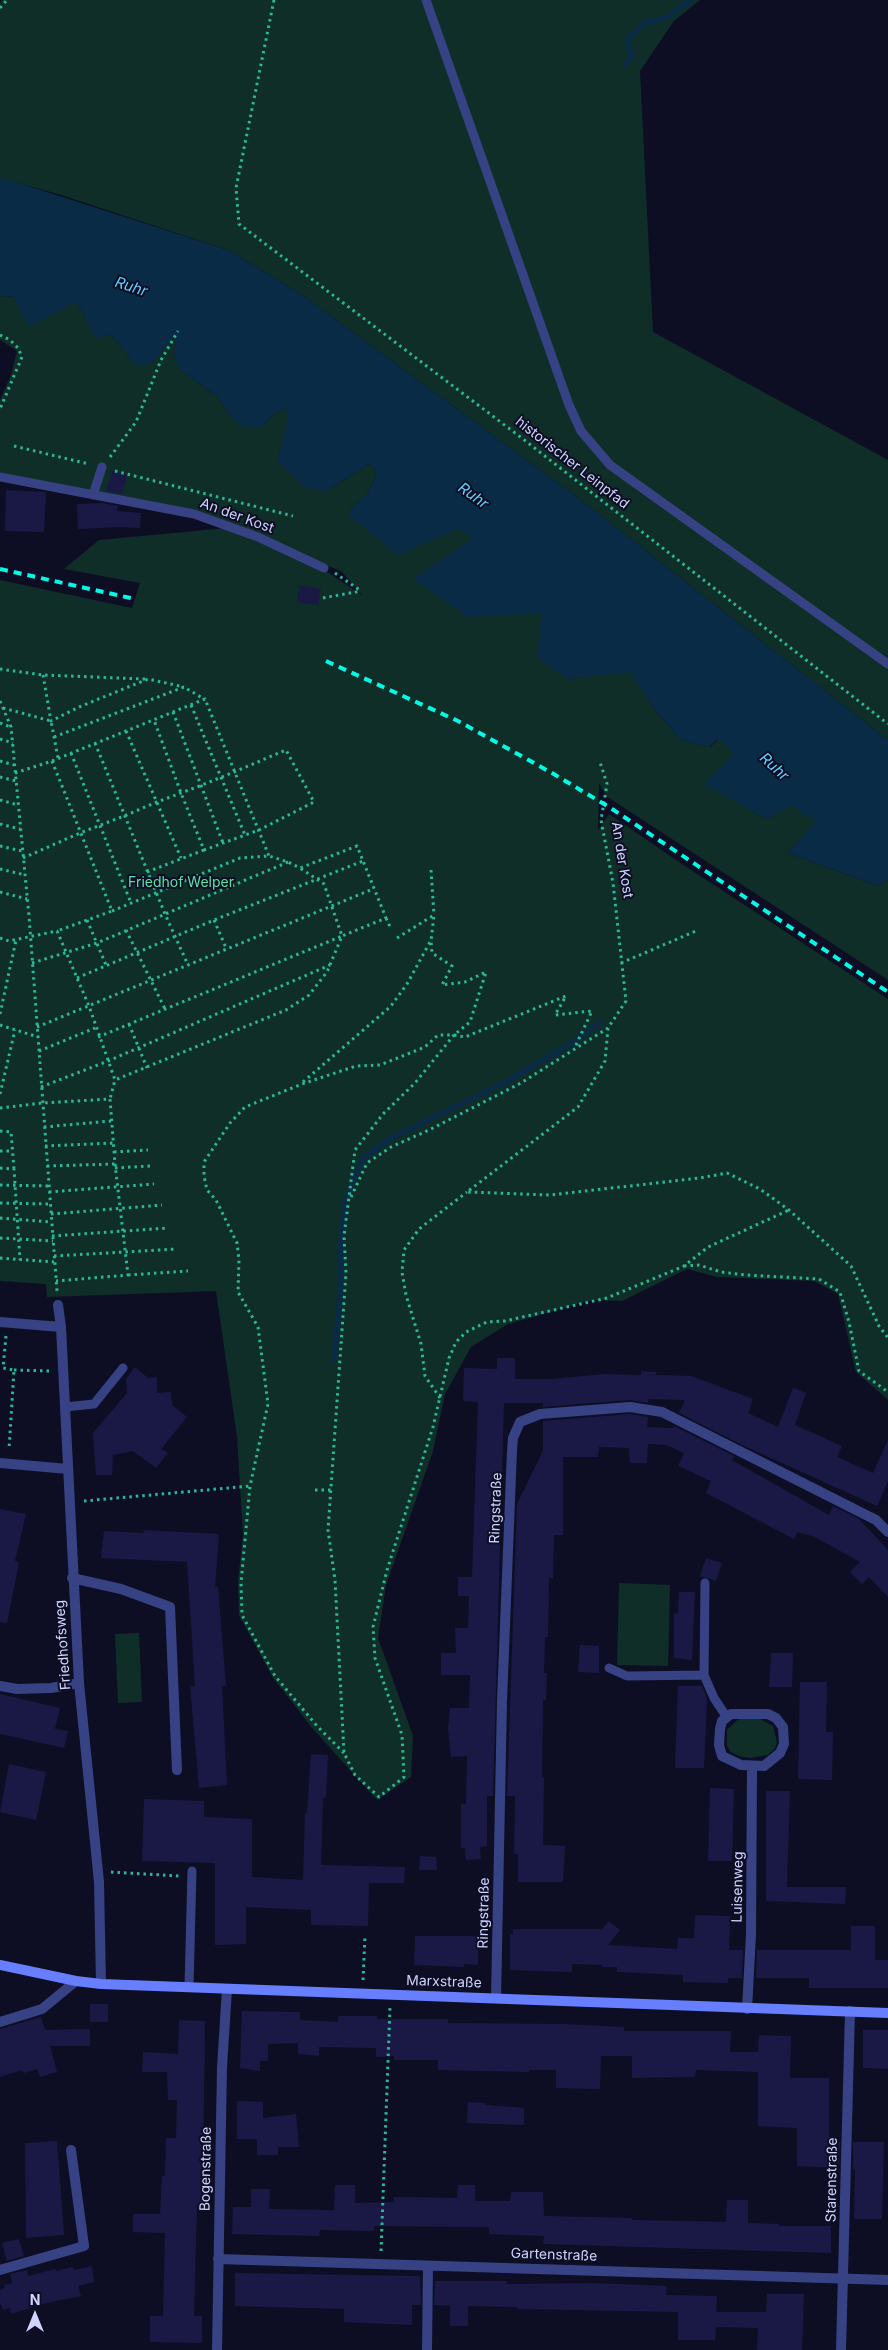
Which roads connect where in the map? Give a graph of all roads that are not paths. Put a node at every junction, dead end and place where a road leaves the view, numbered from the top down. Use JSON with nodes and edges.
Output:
{"nodes":[{"id":1,"x":426,"y":0,"type":"edge"},
{"id":2,"x":102,"y":467,"type":"road end"},
{"id":3,"x":0,"y":477,"type":"edge"},
{"id":4,"x":93,"y":494,"type":"junction"},
{"id":5,"x":324,"y":568,"type":"road end"},
{"id":6,"x":888,"y":664,"type":"edge"},
{"id":7,"x":58,"y":1305,"type":"road end"},
{"id":8,"x":3,"y":1322,"type":"edge"},
{"id":9,"x":61,"y":1327,"type":"junction"},
{"id":10,"x":123,"y":1368,"type":"dead end"},
{"id":11,"x":65,"y":1407,"type":"junction"},
{"id":12,"x":4,"y":1463,"type":"edge"},
{"id":13,"x":68,"y":1469,"type":"junction"},
{"id":14,"x":888,"y":1532,"type":"edge"},
{"id":15,"x":72,"y":1578,"type":"junction"},
{"id":16,"x":705,"y":1583,"type":"dead end"},
{"id":17,"x":609,"y":1668,"type":"dead end"},
{"id":18,"x":704,"y":1675,"type":"junction"},
{"id":19,"x":79,"y":1683,"type":"junction"},
{"id":20,"x":0,"y":1686,"type":"edge"},
{"id":21,"x":726,"y":1716,"type":"junction"},
{"id":22,"x":752,"y":1766,"type":"junction"},
{"id":23,"x":177,"y":1770,"type":"dead end"},
{"id":24,"x":192,"y":1874,"type":"road end"},
{"id":25,"x":0,"y":1965,"type":"edge"},
{"id":26,"x":76,"y":1982,"type":"junction"},
{"id":27,"x":101,"y":1984,"type":"junction"},
{"id":28,"x":189,"y":1987,"type":"junction"},
{"id":29,"x":228,"y":1988,"type":"junction"},
{"id":30,"x":496,"y":1998,"type":"junction"},
{"id":31,"x":748,"y":2009,"type":"junction"},
{"id":32,"x":850,"y":2011,"type":"junction"},
{"id":33,"x":888,"y":2013,"type":"edge"},
{"id":34,"x":0,"y":2022,"type":"edge"},
{"id":35,"x":71,"y":2150,"type":"dead end"},
{"id":36,"x":218,"y":2259,"type":"junction"},
{"id":37,"x":428,"y":2266,"type":"junction"},
{"id":38,"x":0,"y":2270,"type":"edge"},
{"id":39,"x":844,"y":2279,"type":"junction"},
{"id":40,"x":888,"y":2280,"type":"edge"},
{"id":41,"x":217,"y":2350,"type":"edge"},
{"id":42,"x":427,"y":2350,"type":"edge"},
{"id":43,"x":841,"y":2350,"type":"edge"}],
"edges":[{"from":1,"to":6,"type":"lane"},
{"from":2,"to":4,"type":"lane"},
{"from":3,"to":4,"type":"lane","name":"An der Kost"},
{"from":4,"to":5,"type":"lane","name":"An der Kost"},
{"from":7,"to":9,"type":"street","name":"Friedhofsweg"},
{"from":8,"to":9,"type":"street"},
{"from":9,"to":11,"type":"street","name":"Friedhofsweg"},
{"from":10,"to":11,"type":"lane"},
{"from":11,"to":13,"type":"street","name":"Friedhofsweg"},
{"from":12,"to":13,"type":"street"},
{"from":13,"to":15,"type":"street","name":"Friedhofsweg"},
{"from":14,"to":30,"type":"street","name":"Ringstraße"},
{"from":15,"to":19,"type":"street","name":"Friedhofsweg"},
{"from":15,"to":23,"type":"street"},
{"from":16,"to":18,"type":"lane"},
{"from":17,"to":18,"type":"lane"},
{"from":18,"to":21,"type":"lane"},
{"from":19,"to":20,"type":"street"},
{"from":19,"to":27,"type":"street","name":"Friedhofsweg"},
{"from":21,"to":22,"type":"street"},
{"from":21,"to":22,"type":"street"},
{"from":22,"to":31,"type":"street","name":"Luisenweg"},
{"from":24,"to":28,"type":"lane"},
{"from":25,"to":26,"type":"street","name":"Marxstraße"},
{"from":26,"to":27,"type":"street","name":"Marxstraße"},
{"from":26,"to":34,"type":"street"},
{"from":27,"to":28,"type":"street","name":"Marxstraße"},
{"from":28,"to":29,"type":"street","name":"Marxstraße"},
{"from":29,"to":30,"type":"street","name":"Marxstraße"},
{"from":29,"to":36,"type":"street","name":"Bogenstraße"},
{"from":30,"to":31,"type":"street","name":"Marxstraße"},
{"from":31,"to":32,"type":"street","name":"Marxstraße"},
{"from":32,"to":33,"type":"street","name":"Marxstraße"},
{"from":32,"to":39,"type":"street","name":"Starenstraße"},
{"from":35,"to":38,"type":"street"},
{"from":36,"to":37,"type":"street","name":"Gartenstraße"},
{"from":36,"to":41,"type":"street","name":"Bogenstraße"},
{"from":37,"to":39,"type":"street","name":"Gartenstraße"},
{"from":37,"to":42,"type":"street"},
{"from":39,"to":40,"type":"street","name":"Gartenstraße"},
{"from":39,"to":43,"type":"street","name":"Starenstraße"}]}
